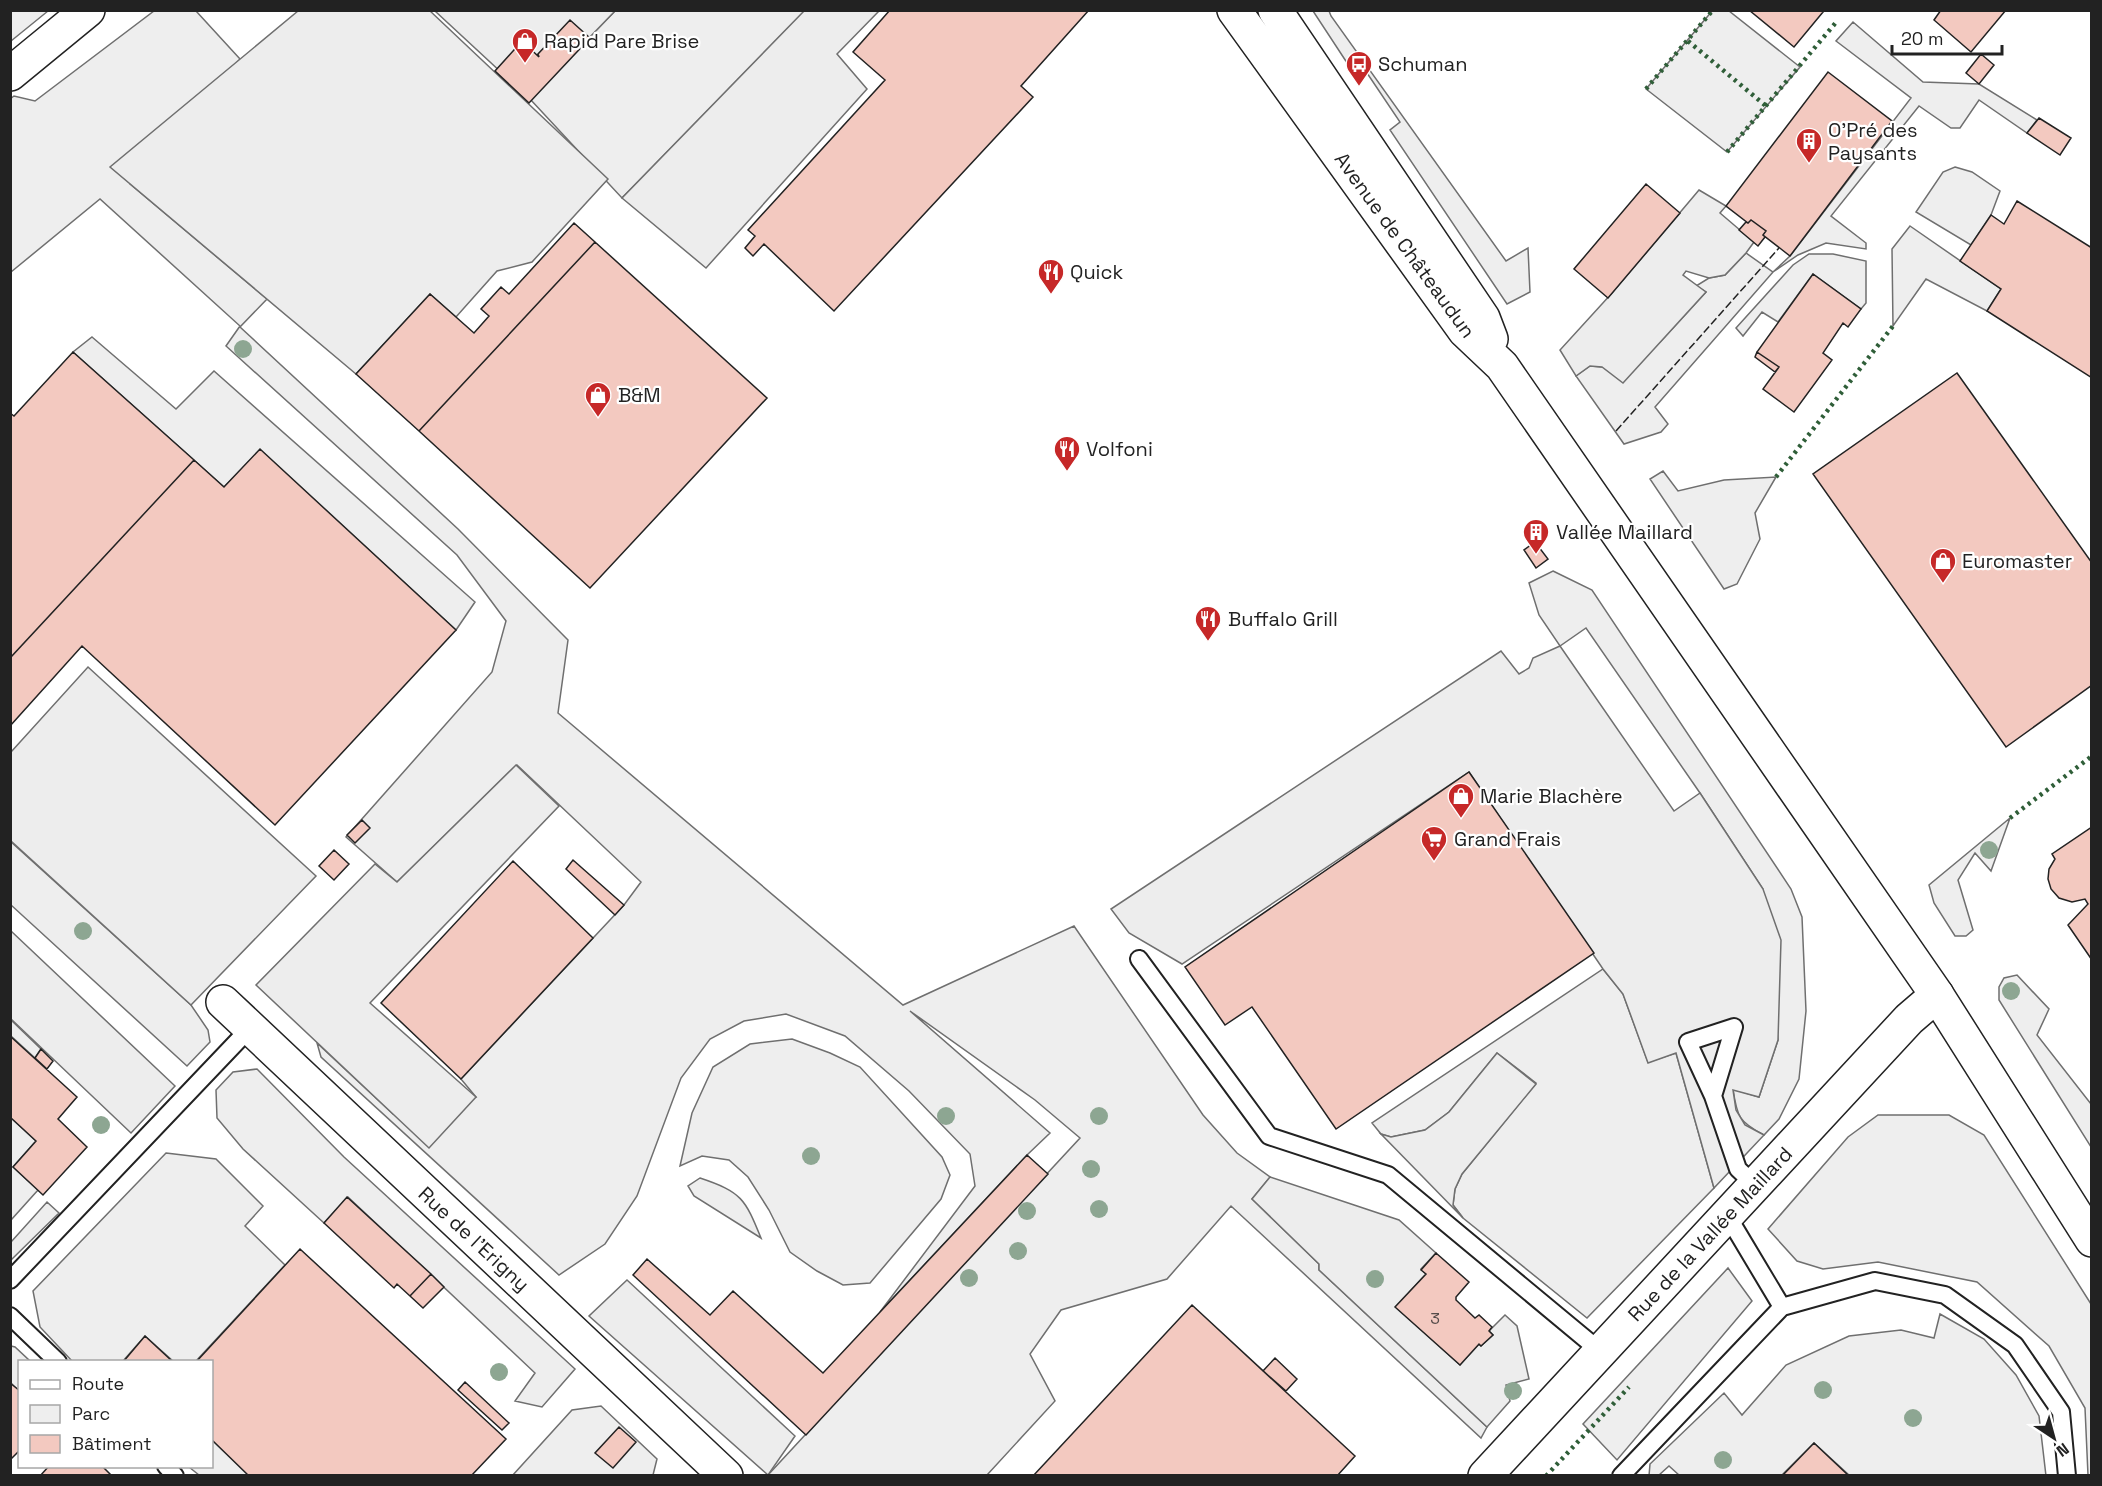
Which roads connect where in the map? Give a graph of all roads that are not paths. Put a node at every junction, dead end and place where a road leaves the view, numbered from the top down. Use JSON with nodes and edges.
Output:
{"nodes":[{"id":1,"x":88,"y":10,"type":"edge"},
{"id":2,"x":1234,"y":10,"type":"edge"},
{"id":3,"x":1275,"y":10,"type":"edge"},
{"id":4,"x":10,"y":74,"type":"edge"},
{"id":5,"x":1502,"y":366,"type":"junction"},
{"id":6,"x":1139,"y":959,"type":"dead end"},
{"id":7,"x":1937,"y":995,"type":"junction"},
{"id":8,"x":223,"y":1002,"type":"dead end"},
{"id":9,"x":250,"y":1028,"type":"junction"},
{"id":10,"x":1713,"y":1096,"type":"dead end"},
{"id":11,"x":1755,"y":1185,"type":"junction"},
{"id":12,"x":1727,"y":1215,"type":"junction"},
{"id":13,"x":2091,"y":1239,"type":"edge"},
{"id":14,"x":10,"y":1280,"type":"edge"},
{"id":15,"x":1782,"y":1307,"type":"junction"},
{"id":16,"x":10,"y":1316,"type":"edge"},
{"id":17,"x":1600,"y":1351,"type":"junction"},
{"id":18,"x":56,"y":1360,"type":"edge"},
{"id":19,"x":726,"y":1476,"type":"edge"},
{"id":20,"x":1485,"y":1476,"type":"edge"},
{"id":21,"x":1621,"y":1476,"type":"edge"},
{"id":22,"x":2067,"y":1476,"type":"edge"}],
"edges":[{"from":1,"to":4,"type":"main road"},
{"from":2,"to":5,"type":"main road","name":"Avenue de Châteaudun"},
{"from":3,"to":5,"type":"main road","name":"Avenue de Châteaudun"},
{"from":5,"to":7,"type":"main road"},
{"from":6,"to":17,"type":"lane"},
{"from":7,"to":11,"type":"main road","name":"Rue de la Vallée Maillard"},
{"from":7,"to":13,"type":"main road"},
{"from":8,"to":9,"type":"main road","name":"Rue de l'Erigny"},
{"from":9,"to":14,"type":"lane"},
{"from":9,"to":19,"type":"main road","name":"Rue de l'Erigny"},
{"from":10,"to":11,"type":"lane"},
{"from":11,"to":12,"type":"main road","name":"Rue de la Vallée Maillard"},
{"from":12,"to":15,"type":"lane"},
{"from":12,"to":17,"type":"main road","name":"Rue de la Vallée Maillard"},
{"from":15,"to":21,"type":"lane"},
{"from":15,"to":22,"type":"lane"},
{"from":16,"to":18,"type":"lane"},
{"from":17,"to":20,"type":"main road","name":"Rue de la Vallée Maillard"}]}
